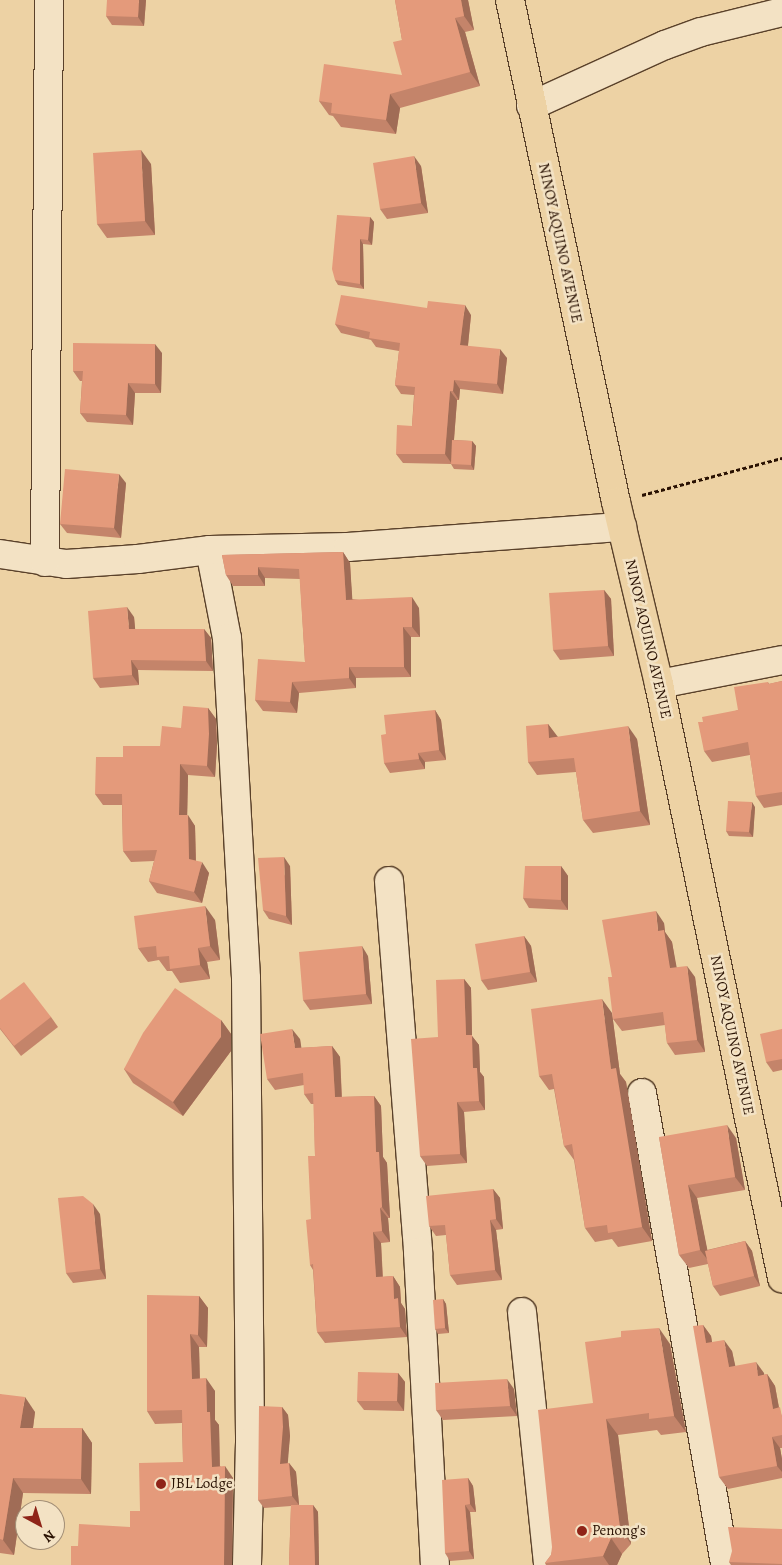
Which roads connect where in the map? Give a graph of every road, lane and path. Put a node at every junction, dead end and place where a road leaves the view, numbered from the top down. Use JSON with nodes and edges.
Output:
{"nodes":[{"id":1,"x":49,"y":0,"type":"edge"},
{"id":2,"x":510,"y":0,"type":"edge"},
{"id":3,"x":782,"y":12,"type":"edge"},
{"id":4,"x":531,"y":106,"type":"junction"},
{"id":5,"x":782,"y":458,"type":"edge"},
{"id":6,"x":619,"y":515,"type":"junction"},
{"id":7,"x":210,"y":550,"type":"junction"},
{"id":8,"x":0,"y":554,"type":"edge"},
{"id":9,"x":44,"y":562,"type":"junction"},
{"id":10,"x":782,"y":660,"type":"edge"},
{"id":11,"x":660,"y":684,"type":"junction"},
{"id":12,"x":389,"y":881,"type":"dead end"},
{"id":13,"x":642,"y":1093,"type":"dead end"},
{"id":14,"x":782,"y":1278,"type":"edge"},
{"id":15,"x":522,"y":1312,"type":"dead end"},
{"id":16,"x":247,"y":1565,"type":"edge"},
{"id":17,"x":435,"y":1565,"type":"edge"},
{"id":18,"x":548,"y":1565,"type":"edge"},
{"id":19,"x":725,"y":1565,"type":"edge"}],
"edges":[{"from":1,"to":9,"type":"street"},
{"from":2,"to":4,"type":"main road","name":"NINOY AQUINO AVENUE"},
{"from":3,"to":4,"type":"street"},
{"from":4,"to":6,"type":"main road","name":"NINOY AQUINO AVENUE"},
{"from":5,"to":6,"type":"path"},
{"from":6,"to":7,"type":"street"},
{"from":6,"to":11,"type":"main road","name":"NINOY AQUINO AVENUE"},
{"from":7,"to":9,"type":"street"},
{"from":7,"to":16,"type":"street"},
{"from":8,"to":9,"type":"street"},
{"from":10,"to":11,"type":"street"},
{"from":11,"to":14,"type":"main road","name":"NINOY AQUINO AVENUE"},
{"from":12,"to":17,"type":"street"},
{"from":13,"to":19,"type":"street"},
{"from":15,"to":18,"type":"street"}]}
